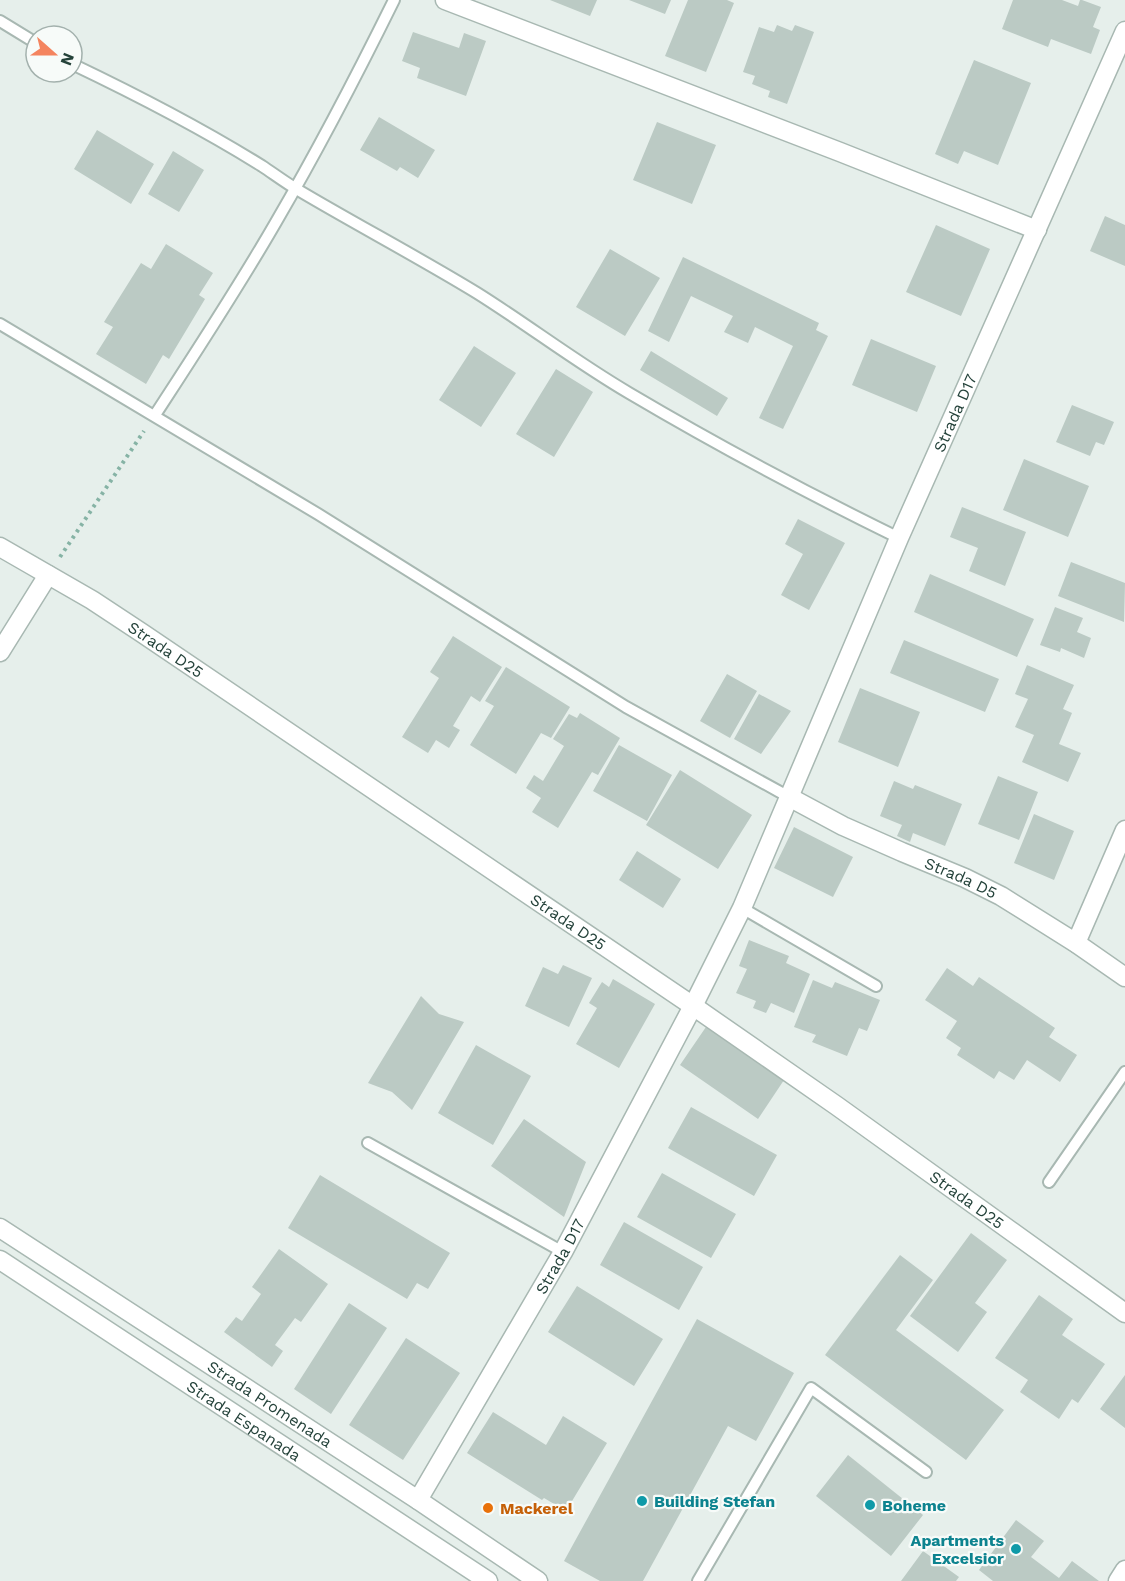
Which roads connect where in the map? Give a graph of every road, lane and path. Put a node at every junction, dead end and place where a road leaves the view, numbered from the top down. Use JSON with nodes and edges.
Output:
{"nodes":[{"id":1,"x":394,"y":0,"type":"edge"},
{"id":2,"x":445,"y":0,"type":"edge"},
{"id":3,"x":0,"y":21,"type":"edge"},
{"id":4,"x":1125,"y":31,"type":"edge"},
{"id":5,"x":24,"y":36,"type":"edge"},
{"id":6,"x":84,"y":70,"type":"edge"},
{"id":7,"x":295,"y":188,"type":"junction"},
{"id":8,"x":1037,"y":230,"type":"junction"},
{"id":9,"x":0,"y":324,"type":"edge"},
{"id":10,"x":155,"y":415,"type":"junction"},
{"id":11,"x":899,"y":538,"type":"junction"},
{"id":12,"x":0,"y":547,"type":"edge"},
{"id":13,"x":48,"y":575,"type":"junction"},
{"id":14,"x":0,"y":652,"type":"edge"},
{"id":15,"x":789,"y":797,"type":"junction"},
{"id":16,"x":1125,"y":830,"type":"edge"},
{"id":17,"x":742,"y":908,"type":"junction"},
{"id":18,"x":1076,"y":944,"type":"junction"},
{"id":19,"x":1125,"y":977,"type":"edge"},
{"id":20,"x":876,"y":986,"type":"dead end"},
{"id":21,"x":693,"y":1006,"type":"junction"},
{"id":22,"x":1125,"y":1072,"type":"edge"},
{"id":23,"x":368,"y":1143,"type":"dead end"},
{"id":24,"x":1049,"y":1182,"type":"dead end"},
{"id":25,"x":0,"y":1228,"type":"edge"},
{"id":26,"x":563,"y":1252,"type":"junction"},
{"id":27,"x":0,"y":1260,"type":"edge"},
{"id":28,"x":1125,"y":1313,"type":"edge"},
{"id":29,"x":926,"y":1472,"type":"dead end"},
{"id":30,"x":418,"y":1500,"type":"junction"},
{"id":31,"x":1125,"y":1570,"type":"edge"},
{"id":32,"x":488,"y":1581,"type":"edge"},
{"id":33,"x":538,"y":1581,"type":"edge"},
{"id":34,"x":698,"y":1581,"type":"edge"},
{"id":35,"x":1118,"y":1581,"type":"edge"}],
"edges":[{"from":1,"to":7,"type":"lane"},
{"from":2,"to":8,"type":"street"},
{"from":3,"to":5,"type":"lane"},
{"from":4,"to":8,"type":"street","name":"Strada D17"},
{"from":6,"to":7,"type":"lane"},
{"from":7,"to":10,"type":"lane"},
{"from":7,"to":11,"type":"lane"},
{"from":8,"to":11,"type":"street","name":"Strada D17"},
{"from":9,"to":10,"type":"lane"},
{"from":10,"to":13,"type":"path"},
{"from":10,"to":15,"type":"lane"},
{"from":11,"to":15,"type":"street","name":"Strada D17"},
{"from":12,"to":13,"type":"street","name":"Strada D25"},
{"from":13,"to":14,"type":"street"},
{"from":13,"to":21,"type":"street","name":"Strada D25"},
{"from":15,"to":17,"type":"street","name":"Strada D17"},
{"from":15,"to":18,"type":"street","name":"Strada D5"},
{"from":16,"to":18,"type":"street"},
{"from":17,"to":20,"type":"lane"},
{"from":17,"to":21,"type":"street","name":"Strada D17"},
{"from":18,"to":19,"type":"street","name":"Strada D5"},
{"from":21,"to":26,"type":"street","name":"Strada D17"},
{"from":21,"to":28,"type":"street","name":"Strada D25"},
{"from":22,"to":24,"type":"lane"},
{"from":23,"to":26,"type":"lane"},
{"from":25,"to":30,"type":"street","name":"Strada Promenada"},
{"from":26,"to":30,"type":"street","name":"Strada D17"},
{"from":27,"to":32,"type":"street","name":"Strada Espanada"},
{"from":29,"to":34,"type":"lane"},
{"from":30,"to":33,"type":"street","name":"Strada Promenada"},
{"from":31,"to":35,"type":"street"}]}
